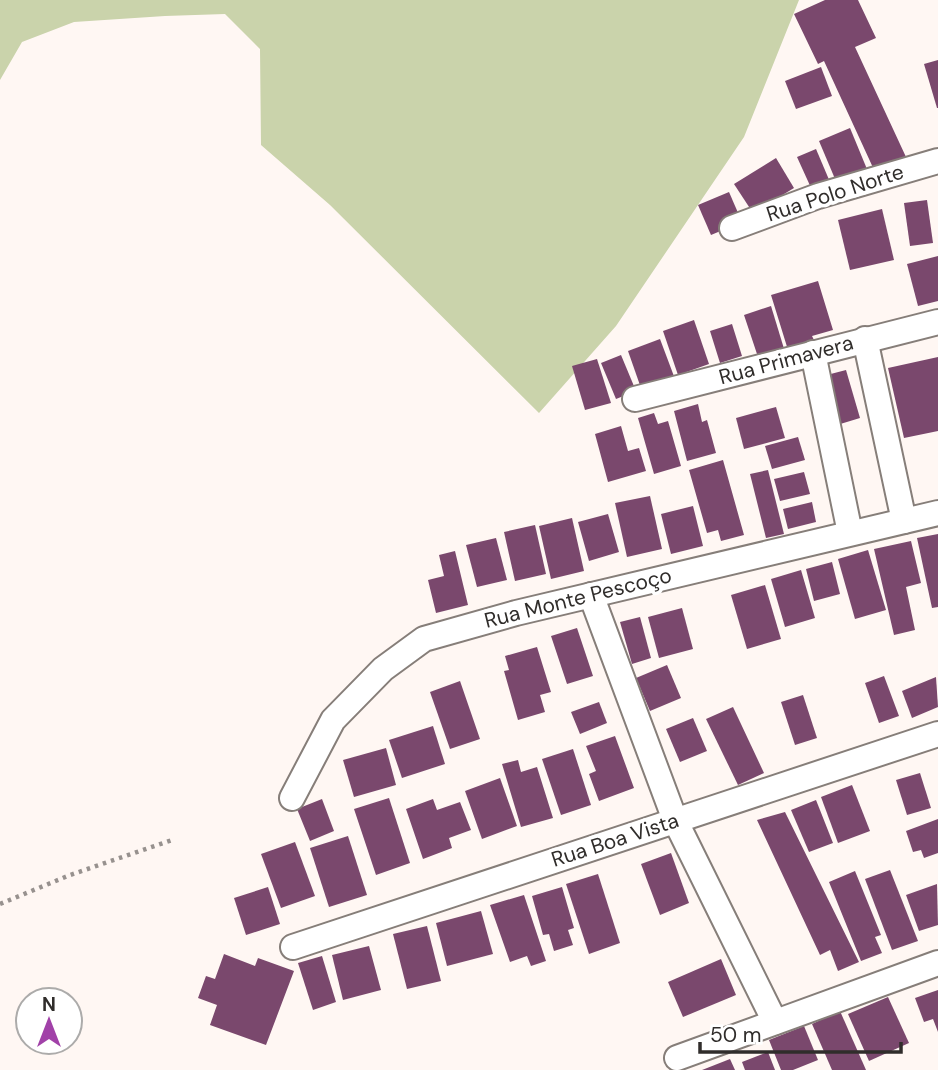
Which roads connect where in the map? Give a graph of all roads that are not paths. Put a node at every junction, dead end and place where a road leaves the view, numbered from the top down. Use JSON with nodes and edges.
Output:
{"nodes":[{"id":1,"x":938,"y":161,"type":"edge"},
{"id":2,"x":732,"y":228,"type":"dead end"},
{"id":3,"x":938,"y":322,"type":"edge"},
{"id":4,"x":865,"y":340,"type":"junction"},
{"id":5,"x":813,"y":353,"type":"junction"},
{"id":6,"x":635,"y":399,"type":"dead end"},
{"id":7,"x":938,"y":513,"type":"edge"},
{"id":8,"x":904,"y":521,"type":"junction"},
{"id":9,"x":850,"y":533,"type":"junction"},
{"id":10,"x":591,"y":595,"type":"junction"},
{"id":11,"x":938,"y":734,"type":"edge"},
{"id":12,"x":292,"y":798,"type":"dead end"},
{"id":13,"x":675,"y":820,"type":"junction"},
{"id":14,"x":293,"y":947,"type":"dead end"},
{"id":15,"x":938,"y":963,"type":"edge"},
{"id":16,"x":775,"y":1022,"type":"junction"},
{"id":17,"x":677,"y":1058,"type":"dead end"}],
"edges":[{"from":1,"to":2,"type":"street","name":"Rua Polo Norte"},
{"from":3,"to":4,"type":"street","name":"Rua Primavera"},
{"from":4,"to":5,"type":"street","name":"Rua Primavera"},
{"from":4,"to":8,"type":"street"},
{"from":5,"to":6,"type":"street","name":"Rua Primavera"},
{"from":5,"to":9,"type":"street"},
{"from":7,"to":8,"type":"street","name":"Rua Monte Pescoço"},
{"from":8,"to":9,"type":"street","name":"Rua Monte Pescoço"},
{"from":9,"to":10,"type":"street","name":"Rua Monte Pescoço"},
{"from":10,"to":12,"type":"street","name":"Rua Monte Pescoço"},
{"from":10,"to":13,"type":"street"},
{"from":11,"to":13,"type":"street","name":"Rua Boa Vista"},
{"from":13,"to":14,"type":"street","name":"Rua Boa Vista"},
{"from":13,"to":16,"type":"street"},
{"from":15,"to":16,"type":"street"},
{"from":16,"to":17,"type":"street"}]}
